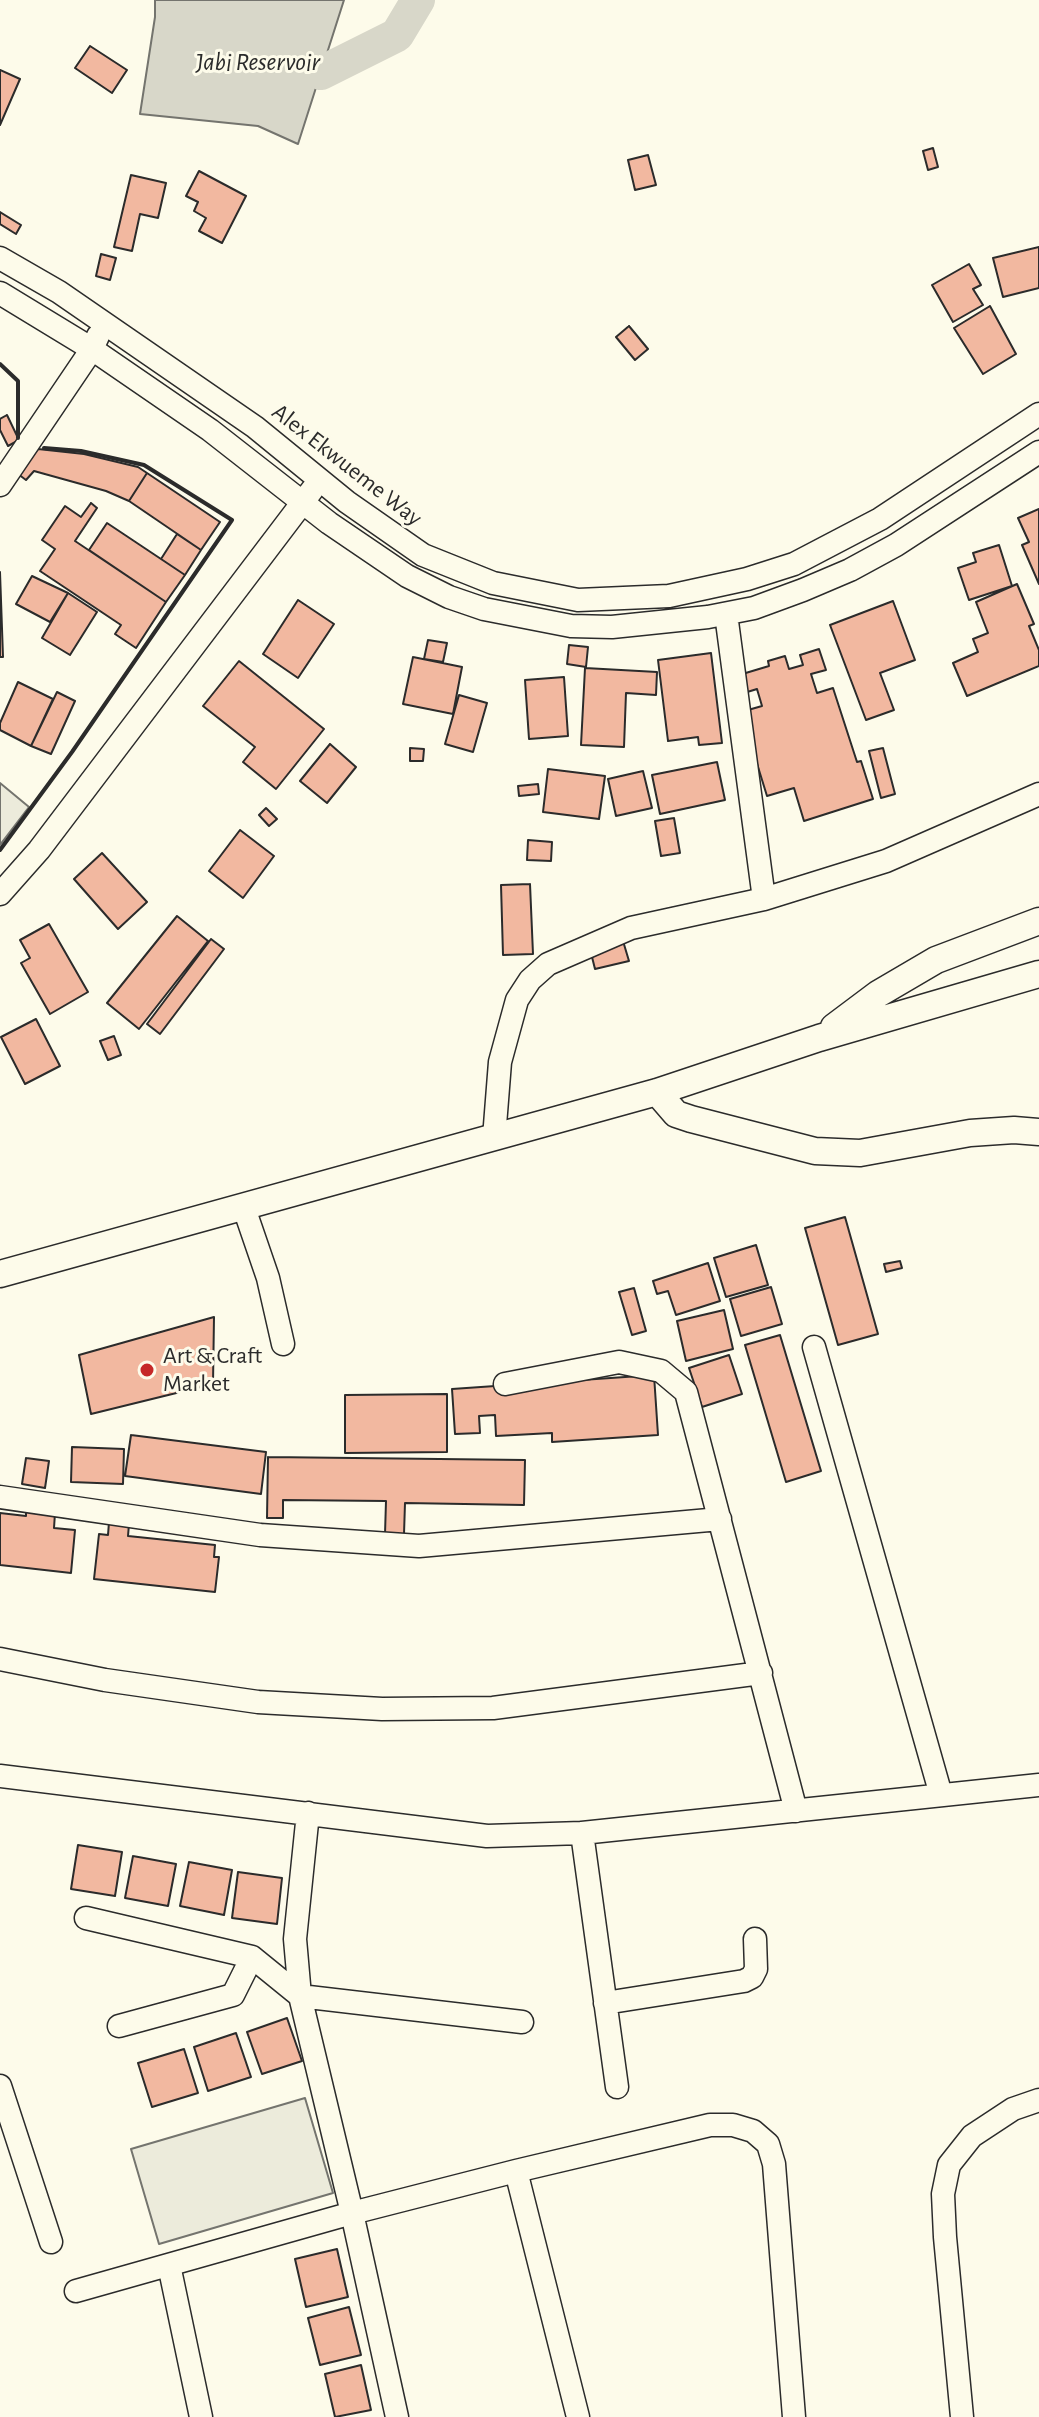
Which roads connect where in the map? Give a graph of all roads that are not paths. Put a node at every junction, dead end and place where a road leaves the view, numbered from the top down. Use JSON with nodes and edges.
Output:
{"nodes":[{"id":1,"x":0,"y":258,"type":"edge"},
{"id":2,"x":0,"y":293,"type":"edge"},
{"id":3,"x":103,"y":323,"type":"junction"},
{"id":4,"x":92,"y":349,"type":"junction"},
{"id":5,"x":1039,"y":414,"type":"edge"},
{"id":6,"x":1039,"y":452,"type":"edge"},
{"id":7,"x":320,"y":481,"type":"junction"},
{"id":8,"x":0,"y":485,"type":"edge"},
{"id":9,"x":303,"y":502,"type":"junction"},
{"id":10,"x":726,"y":614,"type":"junction"},
{"id":11,"x":1039,"y":794,"type":"edge"},
{"id":12,"x":0,"y":894,"type":"edge"},
{"id":13,"x":764,"y":899,"type":"junction"},
{"id":14,"x":1039,"y":921,"type":"edge"},
{"id":15,"x":1039,"y":974,"type":"edge"},
{"id":16,"x":819,"y":1038,"type":"junction"},
{"id":17,"x":657,"y":1092,"type":"junction"},
{"id":18,"x":1039,"y":1132,"type":"edge"},
{"id":19,"x":494,"y":1138,"type":"junction"},
{"id":20,"x":244,"y":1208,"type":"junction"},
{"id":21,"x":0,"y":1274,"type":"edge"},
{"id":22,"x":283,"y":1344,"type":"dead end"},
{"id":23,"x":814,"y":1347,"type":"dead end"},
{"id":24,"x":505,"y":1384,"type":"dead end"},
{"id":25,"x":0,"y":1497,"type":"edge"},
{"id":26,"x":720,"y":1519,"type":"junction"},
{"id":27,"x":0,"y":1659,"type":"edge"},
{"id":28,"x":761,"y":1673,"type":"junction"},
{"id":29,"x":0,"y":1776,"type":"edge"},
{"id":30,"x":1039,"y":1785,"type":"edge"},
{"id":31,"x":941,"y":1795,"type":"junction"},
{"id":32,"x":796,"y":1811,"type":"junction"},
{"id":33,"x":308,"y":1813,"type":"junction"},
{"id":34,"x":582,"y":1833,"type":"junction"},
{"id":35,"x":86,"y":1918,"type":"dead end"},
{"id":36,"x":755,"y":1939,"type":"dead end"},
{"id":37,"x":252,"y":1957,"type":"junction"},
{"id":38,"x":300,"y":1996,"type":"junction"},
{"id":39,"x":605,"y":2003,"type":"junction"},
{"id":40,"x":522,"y":2022,"type":"dead end"},
{"id":41,"x":119,"y":2026,"type":"dead end"},
{"id":42,"x":0,"y":2086,"type":"edge"},
{"id":43,"x":617,"y":2087,"type":"dead end"},
{"id":44,"x":1039,"y":2100,"type":"edge"},
{"id":45,"x":516,"y":2171,"type":"junction"},
{"id":46,"x":352,"y":2213,"type":"junction"},
{"id":47,"x":51,"y":2242,"type":"dead end"},
{"id":48,"x":169,"y":2265,"type":"junction"},
{"id":49,"x":76,"y":2291,"type":"dead end"},
{"id":50,"x":201,"y":2417,"type":"edge"},
{"id":51,"x":397,"y":2417,"type":"edge"},
{"id":52,"x":578,"y":2417,"type":"edge"},
{"id":53,"x":794,"y":2417,"type":"edge"},
{"id":54,"x":962,"y":2417,"type":"edge"}],
"edges":[{"from":1,"to":3,"type":"street","name":"Alex Ekwueme Way"},
{"from":2,"to":4,"type":"street"},
{"from":3,"to":4,"type":"street"},
{"from":3,"to":7,"type":"street","name":"Alex Ekwueme Way"},
{"from":4,"to":8,"type":"street"},
{"from":4,"to":9,"type":"street"},
{"from":5,"to":7,"type":"street","name":"Alex Ekwueme Way"},
{"from":6,"to":10,"type":"street"},
{"from":7,"to":9,"type":"street"},
{"from":9,"to":10,"type":"street"},
{"from":9,"to":12,"type":"street"},
{"from":10,"to":13,"type":"street"},
{"from":11,"to":13,"type":"street"},
{"from":13,"to":19,"type":"street"},
{"from":14,"to":16,"type":"main road"},
{"from":15,"to":16,"type":"main road"},
{"from":16,"to":17,"type":"main road"},
{"from":17,"to":18,"type":"main road"},
{"from":17,"to":19,"type":"main road"},
{"from":19,"to":20,"type":"main road"},
{"from":20,"to":21,"type":"main road"},
{"from":20,"to":22,"type":"street"},
{"from":23,"to":31,"type":"street"},
{"from":24,"to":26,"type":"street"},
{"from":25,"to":26,"type":"street"},
{"from":26,"to":28,"type":"street"},
{"from":27,"to":28,"type":"street"},
{"from":28,"to":32,"type":"street"},
{"from":29,"to":33,"type":"street"},
{"from":30,"to":31,"type":"street"},
{"from":31,"to":32,"type":"street"},
{"from":32,"to":34,"type":"street"},
{"from":33,"to":34,"type":"street"},
{"from":33,"to":38,"type":"street"},
{"from":34,"to":39,"type":"street"},
{"from":35,"to":37,"type":"street"},
{"from":36,"to":39,"type":"street"},
{"from":37,"to":38,"type":"street"},
{"from":37,"to":41,"type":"street"},
{"from":38,"to":40,"type":"street"},
{"from":38,"to":46,"type":"street"},
{"from":39,"to":43,"type":"street"},
{"from":42,"to":47,"type":"street"},
{"from":44,"to":54,"type":"street"},
{"from":45,"to":46,"type":"street"},
{"from":45,"to":52,"type":"street"},
{"from":45,"to":53,"type":"street"},
{"from":46,"to":48,"type":"street"},
{"from":46,"to":51,"type":"street"},
{"from":48,"to":49,"type":"street"},
{"from":48,"to":50,"type":"street"}]}
